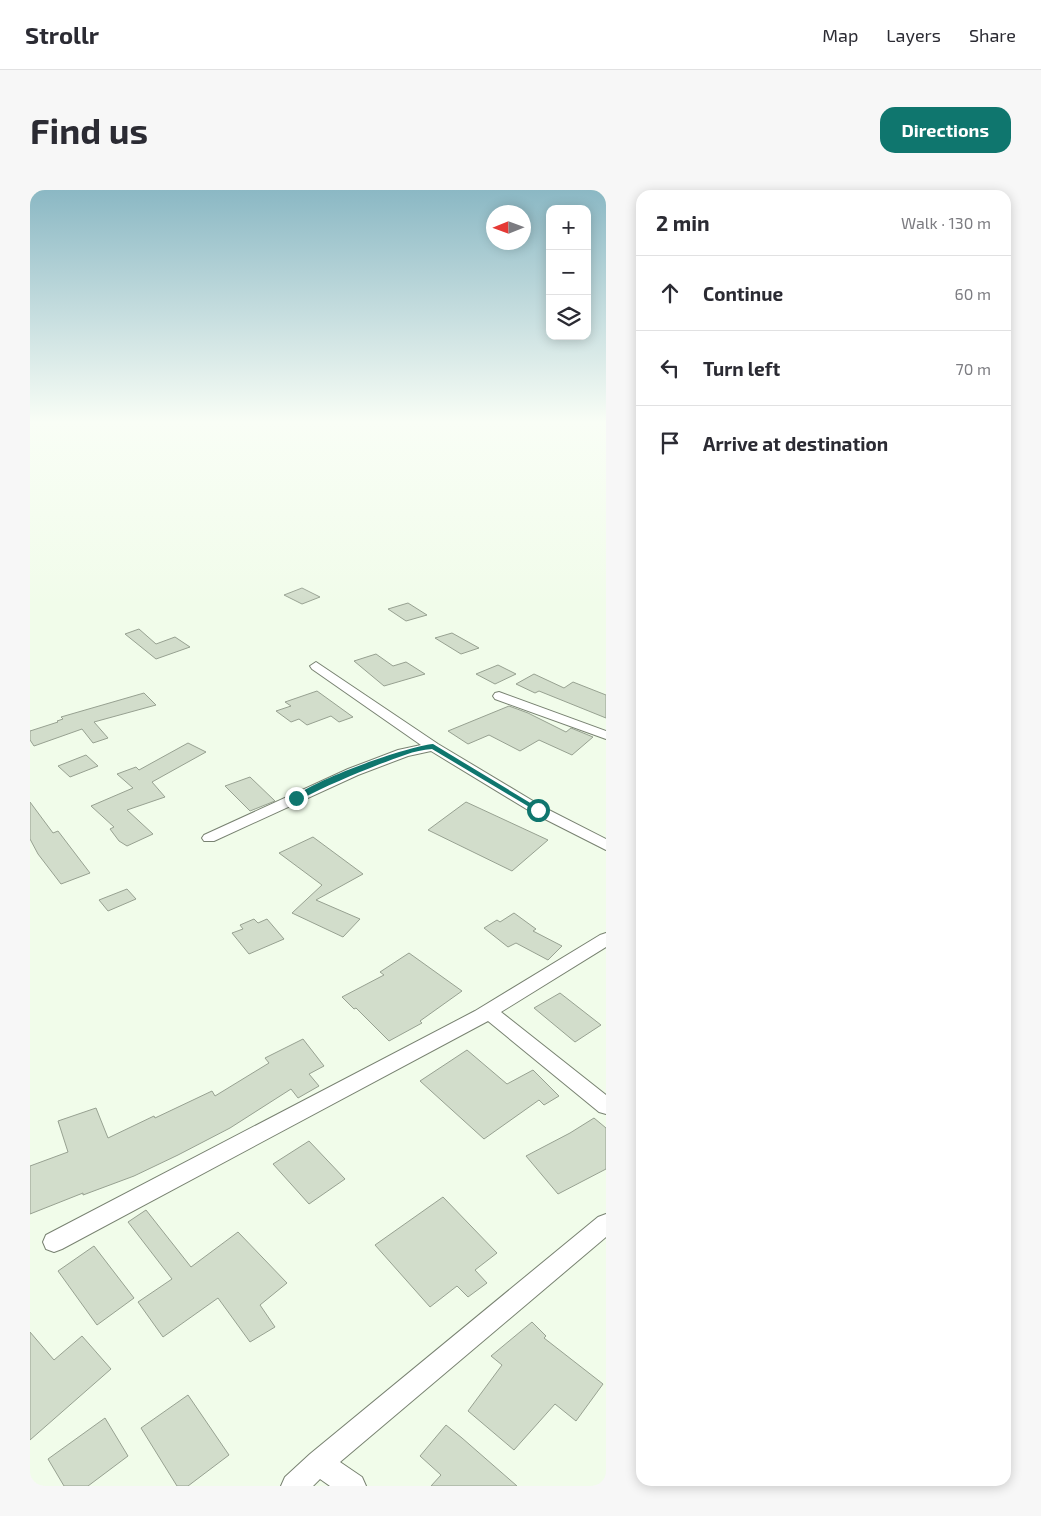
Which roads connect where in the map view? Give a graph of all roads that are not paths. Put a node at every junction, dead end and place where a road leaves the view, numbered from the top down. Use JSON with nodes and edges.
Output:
{"nodes":[{"id":1,"x":316,"y":666,"type":"dead end"},
{"id":2,"x":499,"y":696,"type":"dead end"},
{"id":3,"x":606,"y":735,"type":"edge"},
{"id":4,"x":433,"y":747,"type":"junction"},
{"id":5,"x":210,"y":838,"type":"dead end"},
{"id":6,"x":606,"y":845,"type":"edge"},
{"id":7,"x":606,"y":939,"type":"edge"},
{"id":8,"x":489,"y":1012,"type":"junction"},
{"id":9,"x":606,"y":1106,"type":"edge"},
{"id":10,"x":606,"y":1224,"type":"edge"},
{"id":11,"x":48,"y":1244,"type":"dead end"},
{"id":12,"x":319,"y":1463,"type":"junction"},
{"id":13,"x":294,"y":1486,"type":"edge"},
{"id":14,"x":353,"y":1486,"type":"edge"}],
"edges":[{"from":1,"to":4,"type":"street"},
{"from":2,"to":3,"type":"street"},
{"from":4,"to":5,"type":"street"},
{"from":4,"to":6,"type":"street"},
{"from":7,"to":8,"type":"street"},
{"from":8,"to":9,"type":"street"},
{"from":8,"to":11,"type":"street"},
{"from":10,"to":12,"type":"street"},
{"from":12,"to":13,"type":"street"},
{"from":12,"to":14,"type":"street"}]}
